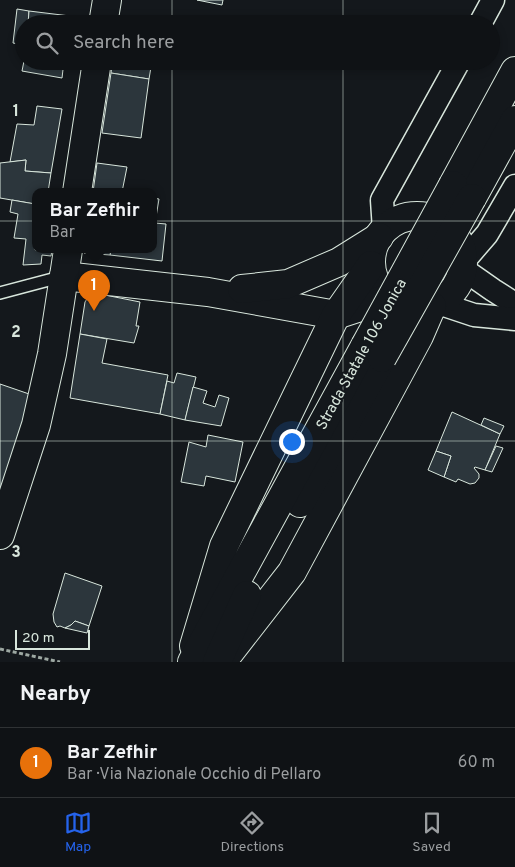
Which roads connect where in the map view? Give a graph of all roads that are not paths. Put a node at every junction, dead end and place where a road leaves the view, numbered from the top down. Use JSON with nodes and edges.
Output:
{"nodes":[{"id":1,"x":107,"y":0,"type":"edge"},
{"id":2,"x":493,"y":0,"type":"edge"},
{"id":3,"x":104,"y":15,"type":"edge"},
{"id":4,"x":485,"y":15,"type":"edge"},
{"id":5,"x":96,"y":70,"type":"edge"},
{"id":6,"x":454,"y":70,"type":"edge"},
{"id":7,"x":515,"y":71,"type":"edge"},
{"id":8,"x":515,"y":120,"type":"edge"},
{"id":9,"x":515,"y":186,"type":"edge"},
{"id":10,"x":78,"y":188,"type":"edge"},
{"id":11,"x":462,"y":192,"type":"junction"},
{"id":12,"x":382,"y":234,"type":"junction"},
{"id":13,"x":68,"y":253,"type":"edge"},
{"id":14,"x":371,"y":265,"type":"junction"},
{"id":15,"x":463,"y":265,"type":"junction"},
{"id":16,"x":64,"y":276,"type":"junction"},
{"id":17,"x":208,"y":292,"type":"junction"},
{"id":18,"x":0,"y":293,"type":"edge"},
{"id":19,"x":388,"y":298,"type":"junction"},
{"id":20,"x":515,"y":304,"type":"edge"},
{"id":21,"x":435,"y":305,"type":"junction"},
{"id":22,"x":336,"y":314,"type":"junction"},
{"id":23,"x":515,"y":319,"type":"edge"},
{"id":24,"x":374,"y":352,"type":"junction"},
{"id":25,"x":0,"y":535,"type":"edge"},
{"id":26,"x":191,"y":662,"type":"edge"},
{"id":27,"x":217,"y":662,"type":"edge"},
{"id":28,"x":222,"y":662,"type":"edge"}],
"edges":[{"from":1,"to":3,"type":"main road"},
{"from":2,"to":4,"type":"street"},
{"from":5,"to":10,"type":"main road"},
{"from":6,"to":12,"type":"street"},
{"from":7,"to":11,"type":"main road","name":"Strada Statale 106 Jonica"},
{"from":8,"to":11,"type":"main road","name":"Strada Statale 106 Jonica"},
{"from":9,"to":15,"type":"street"},
{"from":11,"to":24,"type":"main road","name":"Strada Statale 106 Jonica","bridge":true},
{"from":12,"to":14,"type":"main road"},
{"from":12,"to":15,"type":"main road"},
{"from":12,"to":17,"type":"main road"},
{"from":13,"to":16,"type":"main road"},
{"from":14,"to":19,"type":"main road"},
{"from":14,"to":22,"type":"main road"},
{"from":15,"to":20,"type":"street"},
{"from":15,"to":21,"type":"main road"},
{"from":16,"to":17,"type":"main road"},
{"from":16,"to":18,"type":"lane"},
{"from":16,"to":25,"type":"main road"},
{"from":17,"to":22,"type":"main road"},
{"from":19,"to":21,"type":"main road"},
{"from":19,"to":22,"type":"main road"},
{"from":21,"to":23,"type":"street"},
{"from":21,"to":28,"type":"main road"},
{"from":22,"to":26,"type":"main road"},
{"from":24,"to":26,"type":"main road","name":"Strada Statale 106 Jonica"},
{"from":24,"to":27,"type":"main road","name":"Strada Statale 106 Jonica"}]}
